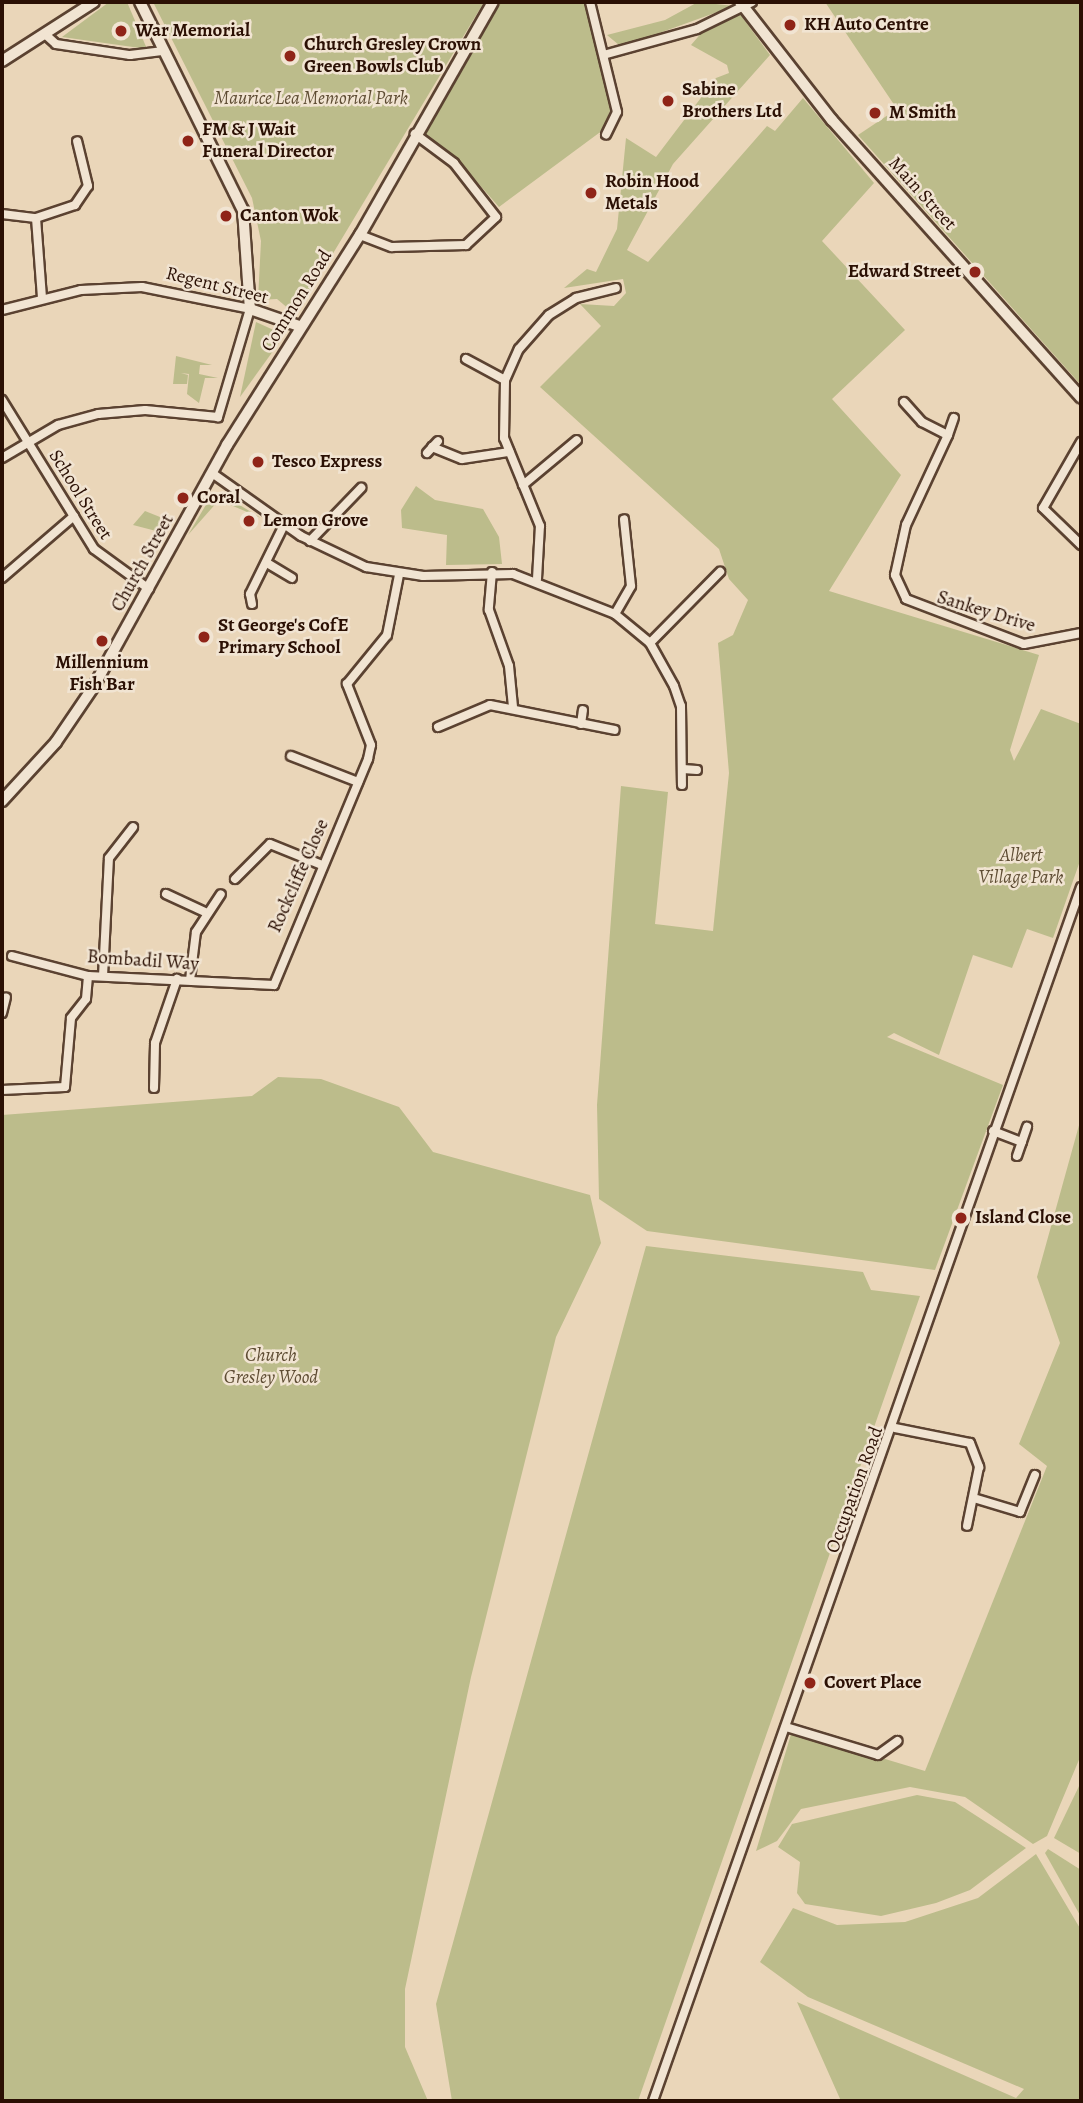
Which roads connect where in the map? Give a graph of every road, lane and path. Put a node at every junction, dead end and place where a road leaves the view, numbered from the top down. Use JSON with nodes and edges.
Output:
{"nodes":[{"id":1,"x":94,"y":2,"type":"edge"},
{"id":2,"x":139,"y":2,"type":"edge"},
{"id":3,"x":493,"y":2,"type":"edge"},
{"id":4,"x":590,"y":2,"type":"edge"},
{"id":5,"x":746,"y":4,"type":"edge"},
{"id":6,"x":46,"y":35,"type":"junction"},
{"id":7,"x":164,"y":51,"type":"junction"},
{"id":8,"x":607,"y":54,"type":"junction"},
{"id":9,"x":2,"y":61,"type":"edge"},
{"id":10,"x":415,"y":134,"type":"junction"},
{"id":11,"x":606,"y":135,"type":"dead end"},
{"id":12,"x":77,"y":141,"type":"dead end"},
{"id":13,"x":2,"y":214,"type":"edge"},
{"id":14,"x":36,"y":218,"type":"junction"},
{"id":15,"x":360,"y":235,"type":"junction"},
{"id":16,"x":617,"y":288,"type":"dead end"},
{"id":17,"x":42,"y":297,"type":"junction"},
{"id":18,"x":250,"y":309,"type":"junction"},
{"id":19,"x":2,"y":310,"type":"edge"},
{"id":20,"x":299,"y":326,"type":"junction"},
{"id":21,"x":466,"y":359,"type":"dead end"},
{"id":22,"x":505,"y":380,"type":"junction"},
{"id":23,"x":1081,"y":398,"type":"edge"},
{"id":24,"x":2,"y":400,"type":"edge"},
{"id":25,"x":904,"y":402,"type":"dead end"},
{"id":26,"x":954,"y":418,"type":"dead end"},
{"id":27,"x":948,"y":435,"type":"junction"},
{"id":28,"x":26,"y":440,"type":"junction"},
{"id":29,"x":578,"y":440,"type":"dead end"},
{"id":30,"x":1081,"y":442,"type":"edge"},
{"id":31,"x":433,"y":447,"type":"dead end"},
{"id":32,"x":509,"y":453,"type":"junction"},
{"id":33,"x":2,"y":458,"type":"edge"},
{"id":34,"x":212,"y":473,"type":"junction"},
{"id":35,"x":523,"y":485,"type":"junction"},
{"id":36,"x":360,"y":488,"type":"dead end"},
{"id":37,"x":74,"y":516,"type":"junction"},
{"id":38,"x":624,"y":520,"type":"dead end"},
{"id":39,"x":284,"y":524,"type":"junction"},
{"id":40,"x":310,"y":541,"type":"junction"},
{"id":41,"x":1081,"y":545,"type":"edge"},
{"id":42,"x":267,"y":564,"type":"junction"},
{"id":43,"x":492,"y":572,"type":"junction"},
{"id":44,"x":720,"y":572,"type":"dead end"},
{"id":45,"x":399,"y":575,"type":"junction"},
{"id":46,"x":2,"y":578,"type":"edge"},
{"id":47,"x":292,"y":578,"type":"dead end"},
{"id":48,"x":537,"y":579,"type":"junction"},
{"id":49,"x":149,"y":589,"type":"junction"},
{"id":50,"x":700,"y":594,"type":"junction"},
{"id":51,"x":709,"y":603,"type":"dead end"},
{"id":52,"x":252,"y":604,"type":"dead end"},
{"id":53,"x":615,"y":614,"type":"junction"},
{"id":54,"x":1081,"y":634,"type":"edge"},
{"id":55,"x":650,"y":643,"type":"junction"},
{"id":56,"x":513,"y":707,"type":"junction"},
{"id":57,"x":583,"y":710,"type":"dead end"},
{"id":58,"x":454,"y":720,"type":"junction"},
{"id":59,"x":581,"y":724,"type":"junction"},
{"id":60,"x":438,"y":727,"type":"dead end"},
{"id":61,"x":458,"y":729,"type":"dead end"},
{"id":62,"x":615,"y":730,"type":"dead end"},
{"id":63,"x":290,"y":756,"type":"dead end"},
{"id":64,"x":683,"y":769,"type":"junction"},
{"id":65,"x":696,"y":770,"type":"dead end"},
{"id":66,"x":358,"y":782,"type":"junction"},
{"id":67,"x":682,"y":785,"type":"dead end"},
{"id":68,"x":2,"y":801,"type":"edge"},
{"id":69,"x":133,"y":827,"type":"dead end"},
{"id":70,"x":322,"y":865,"type":"junction"},
{"id":71,"x":235,"y":879,"type":"dead end"},
{"id":72,"x":1081,"y":887,"type":"edge"},
{"id":73,"x":166,"y":894,"type":"dead end"},
{"id":74,"x":221,"y":894,"type":"dead end"},
{"id":75,"x":1077,"y":912,"type":"edge"},
{"id":76,"x":207,"y":913,"type":"junction"},
{"id":77,"x":12,"y":956,"type":"dead end"},
{"id":78,"x":88,"y":976,"type":"junction"},
{"id":79,"x":103,"y":976,"type":"junction"},
{"id":80,"x":177,"y":979,"type":"junction"},
{"id":81,"x":190,"y":980,"type":"junction"},
{"id":82,"x":274,"y":985,"type":"joint"},
{"id":83,"x":6,"y":997,"type":"dead end"},
{"id":84,"x":2,"y":1013,"type":"edge"},
{"id":85,"x":153,"y":1088,"type":"dead end"},
{"id":86,"x":2,"y":1090,"type":"edge"},
{"id":87,"x":1027,"y":1127,"type":"dead end"},
{"id":88,"x":993,"y":1132,"type":"junction"},
{"id":89,"x":1022,"y":1142,"type":"junction"},
{"id":90,"x":1017,"y":1156,"type":"dead end"},
{"id":91,"x":895,"y":1429,"type":"junction"},
{"id":92,"x":1035,"y":1475,"type":"dead end"},
{"id":93,"x":977,"y":1499,"type":"junction"},
{"id":94,"x":967,"y":1526,"type":"dead end"},
{"id":95,"x":786,"y":1727,"type":"junction"},
{"id":96,"x":897,"y":1741,"type":"dead end"},
{"id":97,"x":653,"y":2101,"type":"edge"}],
"edges":[{"from":1,"to":6,"type":"street"},
{"from":2,"to":7,"type":"street"},
{"from":3,"to":10,"type":"street","name":"Common Road"},
{"from":4,"to":8,"type":"street"},
{"from":5,"to":8,"type":"street"},
{"from":5,"to":23,"type":"street","name":"Main Street"},
{"from":6,"to":7,"type":"street"},
{"from":6,"to":9,"type":"street"},
{"from":7,"to":18,"type":"street"},
{"from":8,"to":11,"type":"street"},
{"from":10,"to":15,"type":"street","name":"Common Road"},
{"from":10,"to":15,"type":"street"},
{"from":12,"to":14,"type":"street"},
{"from":13,"to":14,"type":"street"},
{"from":14,"to":17,"type":"street"},
{"from":15,"to":20,"type":"street","name":"Common Road"},
{"from":16,"to":22,"type":"street"},
{"from":17,"to":18,"type":"street","name":"Regent Street"},
{"from":17,"to":19,"type":"street","name":"Regent Street"},
{"from":18,"to":20,"type":"street","name":"Regent Street"},
{"from":18,"to":28,"type":"street"},
{"from":20,"to":34,"type":"street","name":"Common Road"},
{"from":21,"to":22,"type":"street"},
{"from":22,"to":32,"type":"street"},
{"from":24,"to":28,"type":"street","name":"School Street"},
{"from":25,"to":27,"type":"street"},
{"from":26,"to":27,"type":"street","name":"Sankey Drive"},
{"from":27,"to":54,"type":"street","name":"Sankey Drive"},
{"from":28,"to":33,"type":"street"},
{"from":28,"to":37,"type":"street","name":"School Street"},
{"from":29,"to":35,"type":"street"},
{"from":30,"to":41,"type":"street"},
{"from":31,"to":32,"type":"street"},
{"from":32,"to":35,"type":"street"},
{"from":34,"to":39,"type":"street"},
{"from":34,"to":49,"type":"street","name":"Church Street"},
{"from":35,"to":48,"type":"street"},
{"from":36,"to":40,"type":"street"},
{"from":37,"to":46,"type":"street"},
{"from":37,"to":49,"type":"street","name":"School Street"},
{"from":38,"to":53,"type":"street"},
{"from":39,"to":40,"type":"street"},
{"from":39,"to":42,"type":"street"},
{"from":40,"to":45,"type":"street"},
{"from":42,"to":47,"type":"street"},
{"from":42,"to":52,"type":"street"},
{"from":43,"to":45,"type":"street"},
{"from":43,"to":48,"type":"street"},
{"from":43,"to":56,"type":"street"},
{"from":44,"to":50,"type":"street"},
{"from":45,"to":66,"type":"street","name":"Rockcliffe Close"},
{"from":48,"to":53,"type":"street"},
{"from":49,"to":68,"type":"street","name":"Church Street"},
{"from":50,"to":51,"type":"street"},
{"from":50,"to":55,"type":"street"},
{"from":53,"to":55,"type":"street"},
{"from":55,"to":64,"type":"street"},
{"from":56,"to":58,"type":"street"},
{"from":56,"to":59,"type":"street"},
{"from":57,"to":59,"type":"street"},
{"from":58,"to":60,"type":"street"},
{"from":58,"to":61,"type":"street"},
{"from":59,"to":62,"type":"street"},
{"from":63,"to":66,"type":"street"},
{"from":64,"to":65,"type":"street"},
{"from":64,"to":67,"type":"street"},
{"from":66,"to":70,"type":"street","name":"Rockcliffe Close"},
{"from":69,"to":79,"type":"street"},
{"from":70,"to":71,"type":"street"},
{"from":70,"to":82,"type":"street","name":"Rockcliffe Close"},
{"from":72,"to":75,"type":"street","name":"Occupation Road"},
{"from":73,"to":76,"type":"street"},
{"from":74,"to":76,"type":"street"},
{"from":75,"to":88,"type":"street","name":"Occupation Road"},
{"from":76,"to":81,"type":"street"},
{"from":77,"to":78,"type":"street","name":"Bombadil Way"},
{"from":78,"to":79,"type":"street","name":"Bombadil Way"},
{"from":78,"to":86,"type":"street"},
{"from":79,"to":80,"type":"street","name":"Bombadil Way"},
{"from":80,"to":81,"type":"street","name":"Bombadil Way"},
{"from":80,"to":85,"type":"street"},
{"from":81,"to":82,"type":"street","name":"Bombadil Way"},
{"from":83,"to":84,"type":"street"},
{"from":87,"to":89,"type":"street"},
{"from":88,"to":89,"type":"street"},
{"from":88,"to":91,"type":"street","name":"Occupation Road"},
{"from":89,"to":90,"type":"street"},
{"from":91,"to":93,"type":"street"},
{"from":91,"to":95,"type":"street","name":"Occupation Road"},
{"from":92,"to":93,"type":"street"},
{"from":93,"to":94,"type":"street"},
{"from":95,"to":96,"type":"street"},
{"from":95,"to":97,"type":"street","name":"Occupation Road"}]}
